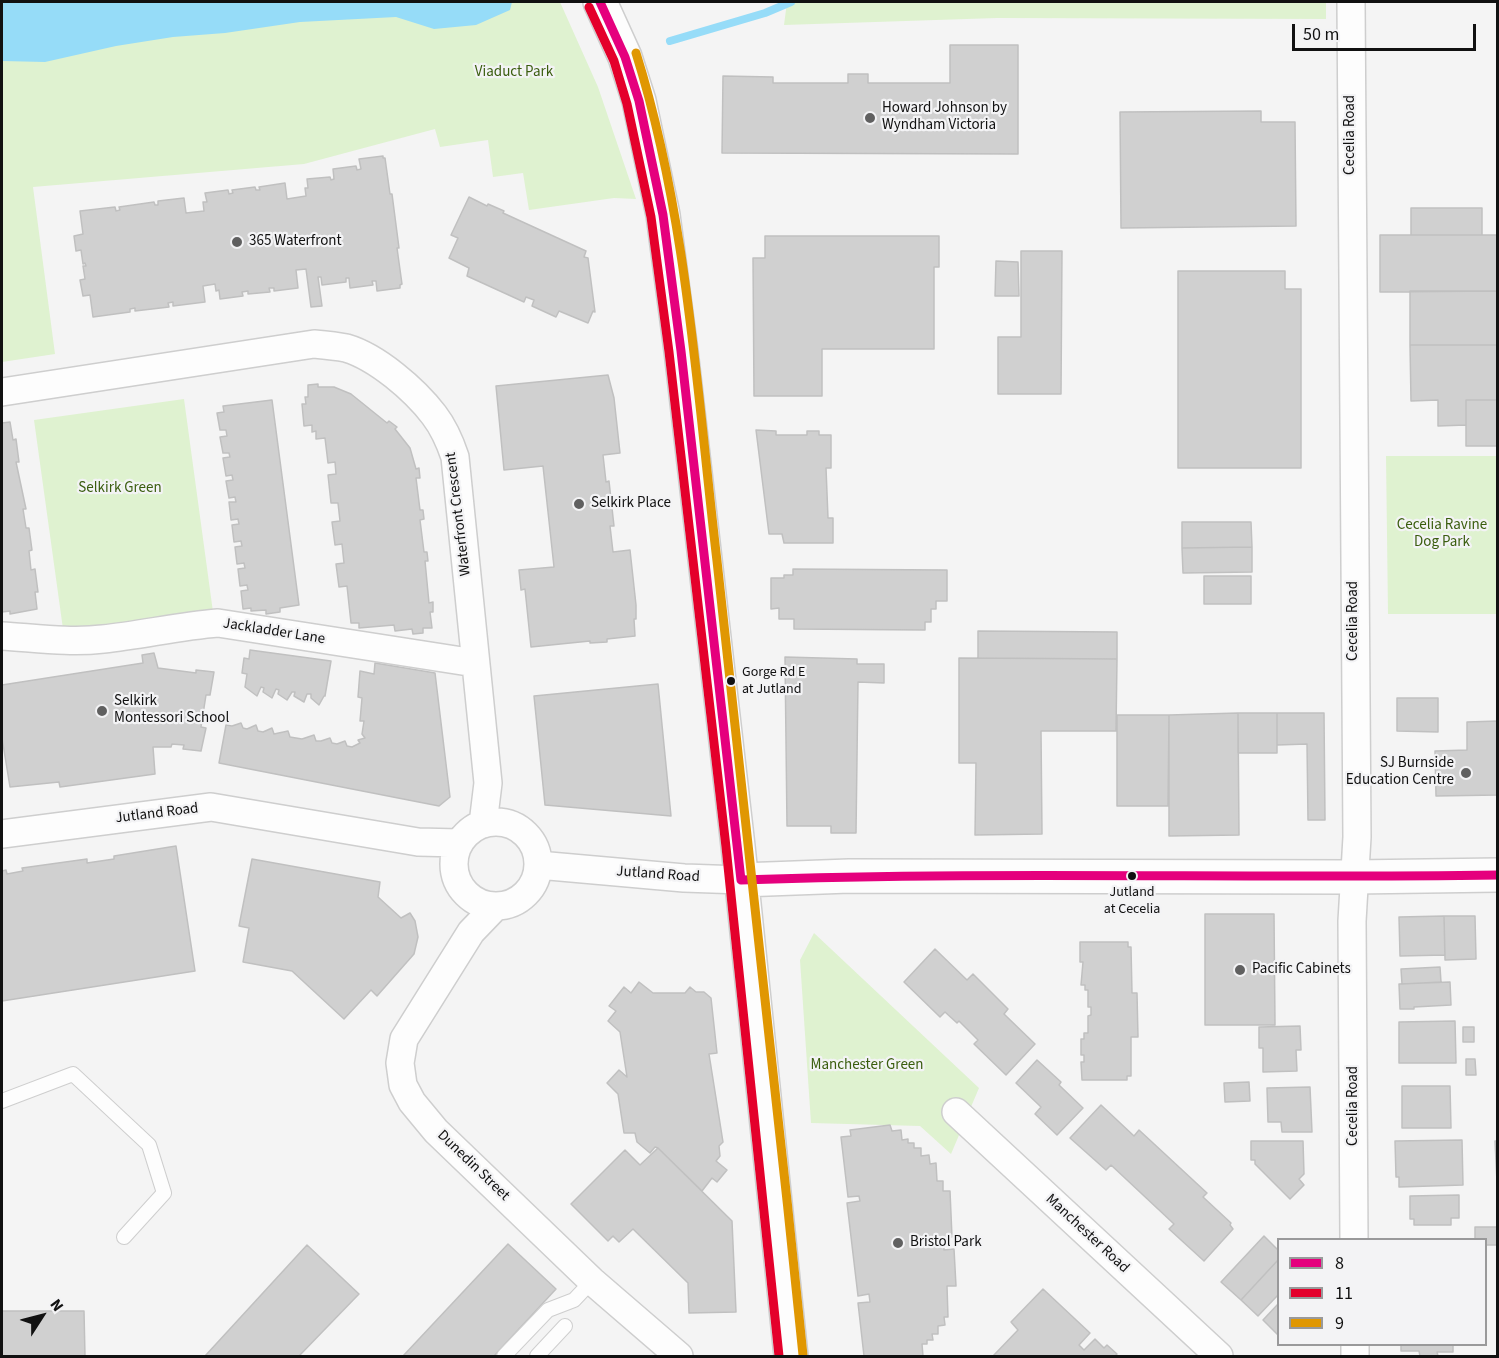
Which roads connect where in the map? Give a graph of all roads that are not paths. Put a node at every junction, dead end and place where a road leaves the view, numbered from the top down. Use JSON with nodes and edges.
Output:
{"nodes":[{"id":1,"x":600,"y":2,"type":"edge"},
{"id":2,"x":1351,"y":2,"type":"edge"},
{"id":3,"x":2,"y":392,"type":"edge"},
{"id":4,"x":2,"y":636,"type":"edge"},
{"id":5,"x":475,"y":663,"type":"junction"},
{"id":6,"x":483,"y":824,"type":"junction"},
{"id":7,"x":2,"y":834,"type":"edge"},
{"id":8,"x":457,"y":854,"type":"junction"},
{"id":9,"x":538,"y":865,"type":"junction"},
{"id":10,"x":1497,"y":875,"type":"edge"},
{"id":11,"x":1354,"y":877,"type":"junction"},
{"id":12,"x":741,"y":880,"type":"junction"},
{"id":13,"x":484,"y":902,"type":"junction"},
{"id":14,"x":2,"y":1101,"type":"edge"},
{"id":15,"x":956,"y":1112,"type":"dead end"},
{"id":16,"x":124,"y":1237,"type":"dead end"},
{"id":17,"x":1354,"y":1238,"type":"edge"},
{"id":18,"x":583,"y":1290,"type":"junction"},
{"id":19,"x":565,"y":1326,"type":"dead end"},
{"id":20,"x":504,"y":1356,"type":"edge"},
{"id":21,"x":537,"y":1356,"type":"edge"},
{"id":22,"x":679,"y":1356,"type":"edge"},
{"id":23,"x":792,"y":1356,"type":"edge"},
{"id":24,"x":1219,"y":1356,"type":"edge"}],
"edges":[{"from":1,"to":12,"type":"main road"},
{"from":2,"to":11,"type":"street","name":"Cecelia Road"},
{"from":3,"to":5,"type":"street","name":"Waterfront Crescent"},
{"from":4,"to":5,"type":"street","name":"Jackladder Lane"},
{"from":5,"to":6,"type":"street","name":"Waterfront Crescent"},
{"from":6,"to":8,"type":"street"},
{"from":6,"to":9,"type":"street"},
{"from":7,"to":8,"type":"street","name":"Jutland Road"},
{"from":8,"to":13,"type":"street"},
{"from":9,"to":12,"type":"street","name":"Jutland Road"},
{"from":9,"to":13,"type":"street"},
{"from":10,"to":11,"type":"main road","name":"Jutland Road"},
{"from":11,"to":12,"type":"main road","name":"Jutland Road"},
{"from":11,"to":17,"type":"street","name":"Cecelia Road"},
{"from":12,"to":23,"type":"main road"},
{"from":13,"to":18,"type":"street","name":"Dunedin Street"},
{"from":14,"to":16,"type":"lane"},
{"from":15,"to":24,"type":"street","name":"Manchester Road"},
{"from":18,"to":20,"type":"lane"},
{"from":18,"to":22,"type":"street","name":"Dunedin Street"},
{"from":19,"to":21,"type":"lane"}]}
